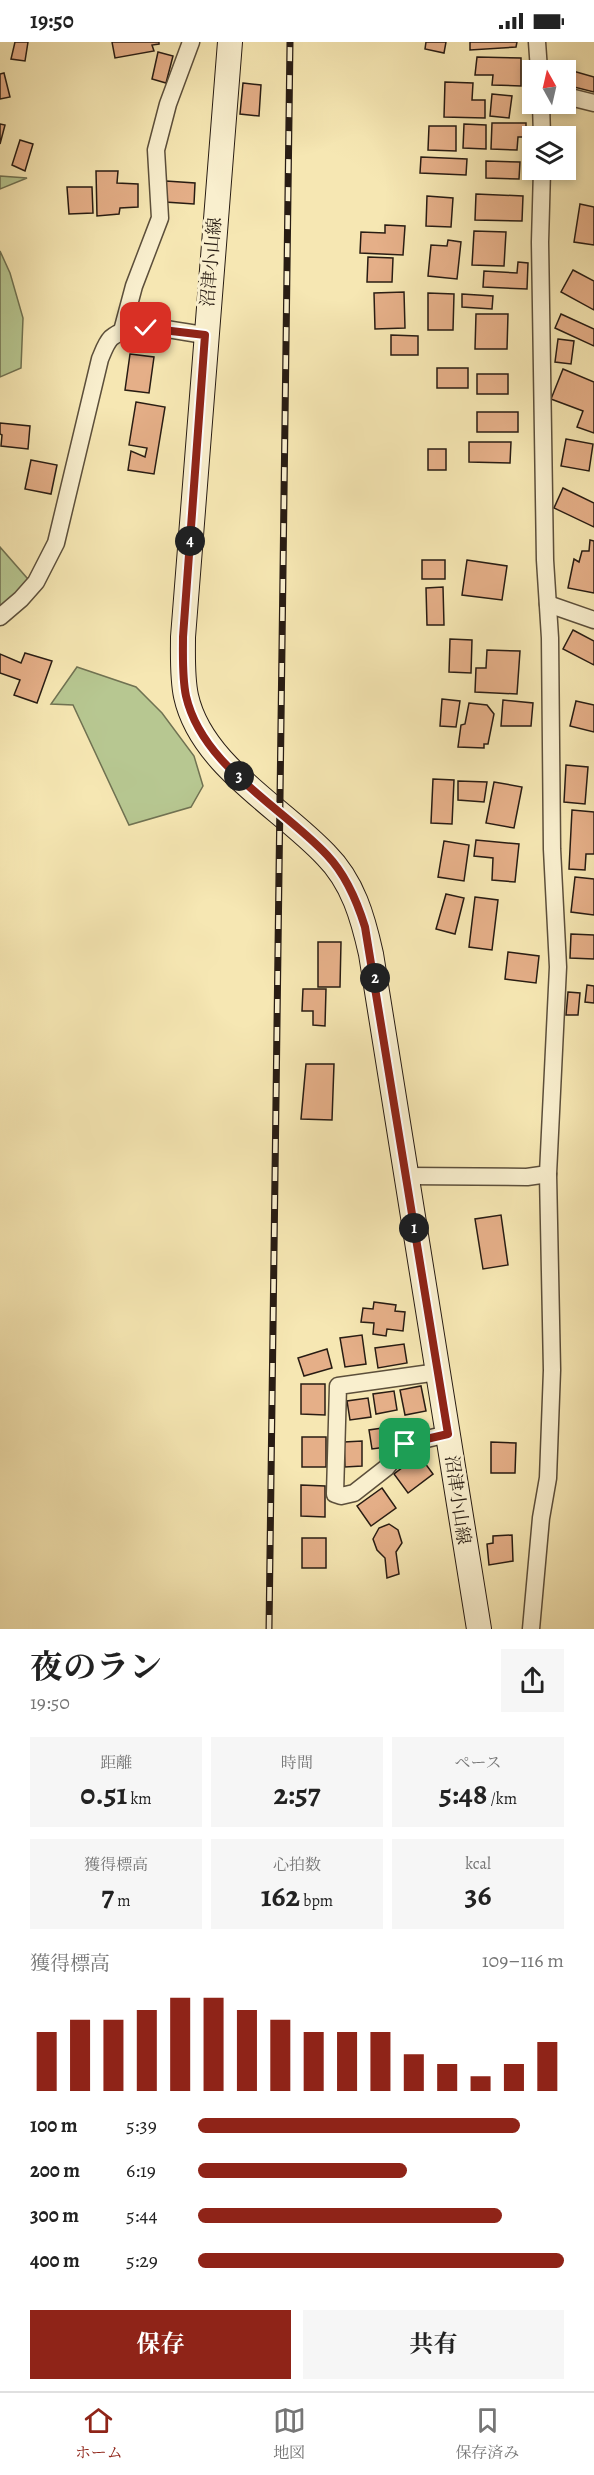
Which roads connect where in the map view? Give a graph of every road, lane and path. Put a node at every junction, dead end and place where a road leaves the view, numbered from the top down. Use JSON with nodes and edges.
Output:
{"nodes":[{"id":1,"x":191,"y":42,"type":"edge"},
{"id":2,"x":230,"y":42,"type":"edge"},
{"id":3,"x":537,"y":42,"type":"edge"},
{"id":4,"x":538,"y":60,"type":"edge"},
{"id":5,"x":576,"y":98,"type":"edge"},
{"id":6,"x":594,"y":103,"type":"edge"},
{"id":7,"x":542,"y":180,"type":"edge"},
{"id":8,"x":122,"y":331,"type":"junction"},
{"id":9,"x":205,"y":335,"type":"junction"},
{"id":10,"x":548,"y":604,"type":"junction"},
{"id":11,"x":0,"y":617,"type":"edge"},
{"id":12,"x":594,"y":620,"type":"edge"},
{"id":13,"x":548,"y":1174,"type":"junction"},
{"id":14,"x":406,"y":1176,"type":"junction"},
{"id":15,"x":438,"y":1372,"type":"junction"},
{"id":16,"x":448,"y":1434,"type":"junction"},
{"id":17,"x":479,"y":1629,"type":"edge"},
{"id":18,"x":531,"y":1629,"type":"edge"}],
"edges":[{"from":1,"to":8,"type":"street"},
{"from":2,"to":9,"type":"main road","name":"沼津小山線"},
{"from":3,"to":4,"type":"street"},
{"from":5,"to":6,"type":"street"},
{"from":7,"to":10,"type":"street"},
{"from":8,"to":9,"type":"street"},
{"from":8,"to":11,"type":"street"},
{"from":9,"to":14,"type":"main road","name":"沼津小山線"},
{"from":10,"to":12,"type":"street"},
{"from":10,"to":13,"type":"street"},
{"from":13,"to":14,"type":"street"},
{"from":13,"to":18,"type":"street"},
{"from":14,"to":15,"type":"main road","name":"沼津小山線"},
{"from":15,"to":16,"type":"main road","name":"沼津小山線"},
{"from":15,"to":16,"type":"street"},
{"from":16,"to":17,"type":"main road","name":"沼津小山線"}]}
